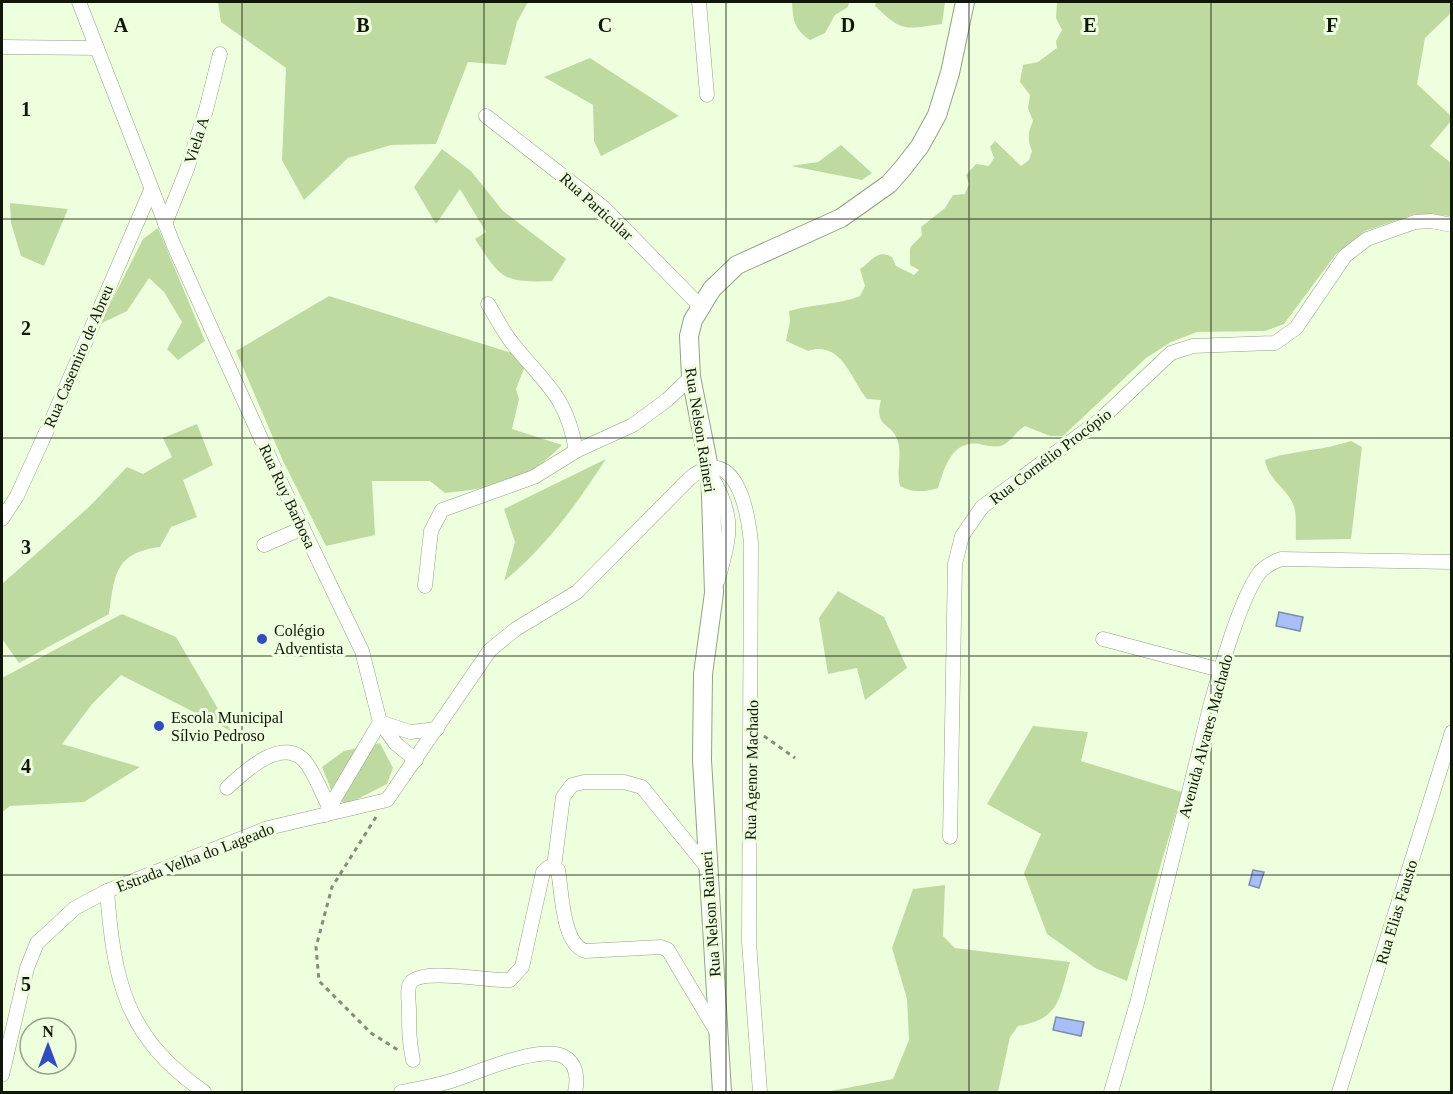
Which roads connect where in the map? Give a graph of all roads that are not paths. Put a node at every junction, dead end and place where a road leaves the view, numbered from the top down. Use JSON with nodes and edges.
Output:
{"nodes":[{"id":1,"x":699,"y":2,"type":"edge"},
{"id":2,"x":965,"y":2,"type":"edge"},
{"id":3,"x":83,"y":5,"type":"edge"},
{"id":4,"x":2,"y":47,"type":"edge"},
{"id":5,"x":97,"y":48,"type":"junction"},
{"id":6,"x":220,"y":54,"type":"dead end"},
{"id":7,"x":707,"y":95,"type":"dead end"},
{"id":8,"x":486,"y":116,"type":"dead end"},
{"id":9,"x":151,"y":190,"type":"junction"},
{"id":10,"x":165,"y":224,"type":"junction"},
{"id":11,"x":1452,"y":225,"type":"edge"},
{"id":12,"x":488,"y":304,"type":"dead end"},
{"id":13,"x":700,"y":306,"type":"junction"},
{"id":14,"x":691,"y":377,"type":"junction"},
{"id":15,"x":576,"y":451,"type":"junction"},
{"id":16,"x":709,"y":470,"type":"junction"},
{"id":17,"x":2,"y":519,"type":"edge"},
{"id":18,"x":303,"y":528,"type":"junction"},
{"id":19,"x":264,"y":545,"type":"dead end"},
{"id":20,"x":1452,"y":562,"type":"edge"},
{"id":21,"x":424,"y":586,"type":"dead end"},
{"id":22,"x":1103,"y":639,"type":"dead end"},
{"id":23,"x":1220,"y":670,"type":"junction"},
{"id":24,"x":380,"y":722,"type":"junction"},
{"id":25,"x":437,"y":729,"type":"junction"},
{"id":26,"x":1452,"y":732,"type":"edge"},
{"id":27,"x":416,"y":760,"type":"junction"},
{"id":28,"x":228,"y":788,"type":"dead end"},
{"id":29,"x":327,"y":811,"type":"junction"},
{"id":30,"x":950,"y":837,"type":"dead end"},
{"id":31,"x":706,"y":866,"type":"junction"},
{"id":32,"x":554,"y":867,"type":"junction"},
{"id":33,"x":107,"y":891,"type":"junction"},
{"id":34,"x":718,"y":1035,"type":"junction"},
{"id":35,"x":413,"y":1060,"type":"road end"},
{"id":36,"x":2,"y":1075,"type":"edge"},
{"id":37,"x":204,"y":1092,"type":"edge"},
{"id":38,"x":401,"y":1092,"type":"edge"},
{"id":39,"x":575,"y":1092,"type":"edge"},
{"id":40,"x":722,"y":1092,"type":"edge"},
{"id":41,"x":760,"y":1092,"type":"edge"},
{"id":42,"x":1111,"y":1092,"type":"edge"},
{"id":43,"x":1339,"y":1092,"type":"edge"}],
"edges":[{"from":1,"to":7,"type":"street"},
{"from":2,"to":13,"type":"main road","name":"Rua Nelson Raineri"},
{"from":3,"to":5,"type":"street","name":"Rua Ruy Barbosa"},
{"from":4,"to":5,"type":"street"},
{"from":5,"to":9,"type":"street","name":"Rua Ruy Barbosa"},
{"from":6,"to":10,"type":"street","name":"Viela A"},
{"from":8,"to":13,"type":"street","name":"Rua Particular"},
{"from":9,"to":10,"type":"street","name":"Rua Ruy Barbosa"},
{"from":9,"to":17,"type":"street","name":"Rua Casemiro de Abreu"},
{"from":10,"to":18,"type":"street","name":"Rua Ruy Barbosa"},
{"from":11,"to":30,"type":"street","name":"Rua Cornélio Procópio"},
{"from":12,"to":15,"type":"street"},
{"from":13,"to":14,"type":"main road","name":"Rua Nelson Raineri"},
{"from":14,"to":15,"type":"street"},
{"from":14,"to":16,"type":"main road","name":"Rua Nelson Raineri"},
{"from":15,"to":21,"type":"street"},
{"from":16,"to":25,"type":"street"},
{"from":16,"to":31,"type":"main road","name":"Rua Nelson Raineri"},
{"from":16,"to":41,"type":"street","name":"Rua Agenor Machado"},
{"from":18,"to":19,"type":"street"},
{"from":18,"to":24,"type":"street","name":"Rua Ruy Barbosa"},
{"from":20,"to":23,"type":"street","name":"Avenida Alvares Machado"},
{"from":22,"to":23,"type":"street"},
{"from":23,"to":42,"type":"street","name":"Avenida Alvares Machado"},
{"from":24,"to":25,"type":"street"},
{"from":24,"to":27,"type":"street"},
{"from":24,"to":29,"type":"street"},
{"from":25,"to":27,"type":"street"},
{"from":26,"to":43,"type":"street","name":"Rua Elias Fausto"},
{"from":27,"to":29,"type":"street","name":"Estrada Velha do Lageado"},
{"from":28,"to":29,"type":"street"},
{"from":29,"to":33,"type":"street","name":"Estrada Velha do Lageado"},
{"from":31,"to":32,"type":"street"},
{"from":31,"to":34,"type":"main road","name":"Rua Nelson Raineri"},
{"from":32,"to":34,"type":"street"},
{"from":32,"to":35,"type":"street"},
{"from":33,"to":36,"type":"street","name":"Estrada Velha do Lageado"},
{"from":33,"to":37,"type":"street"},
{"from":34,"to":40,"type":"main road","name":"Rua Nelson Raineri"},
{"from":38,"to":39,"type":"street"}]}
